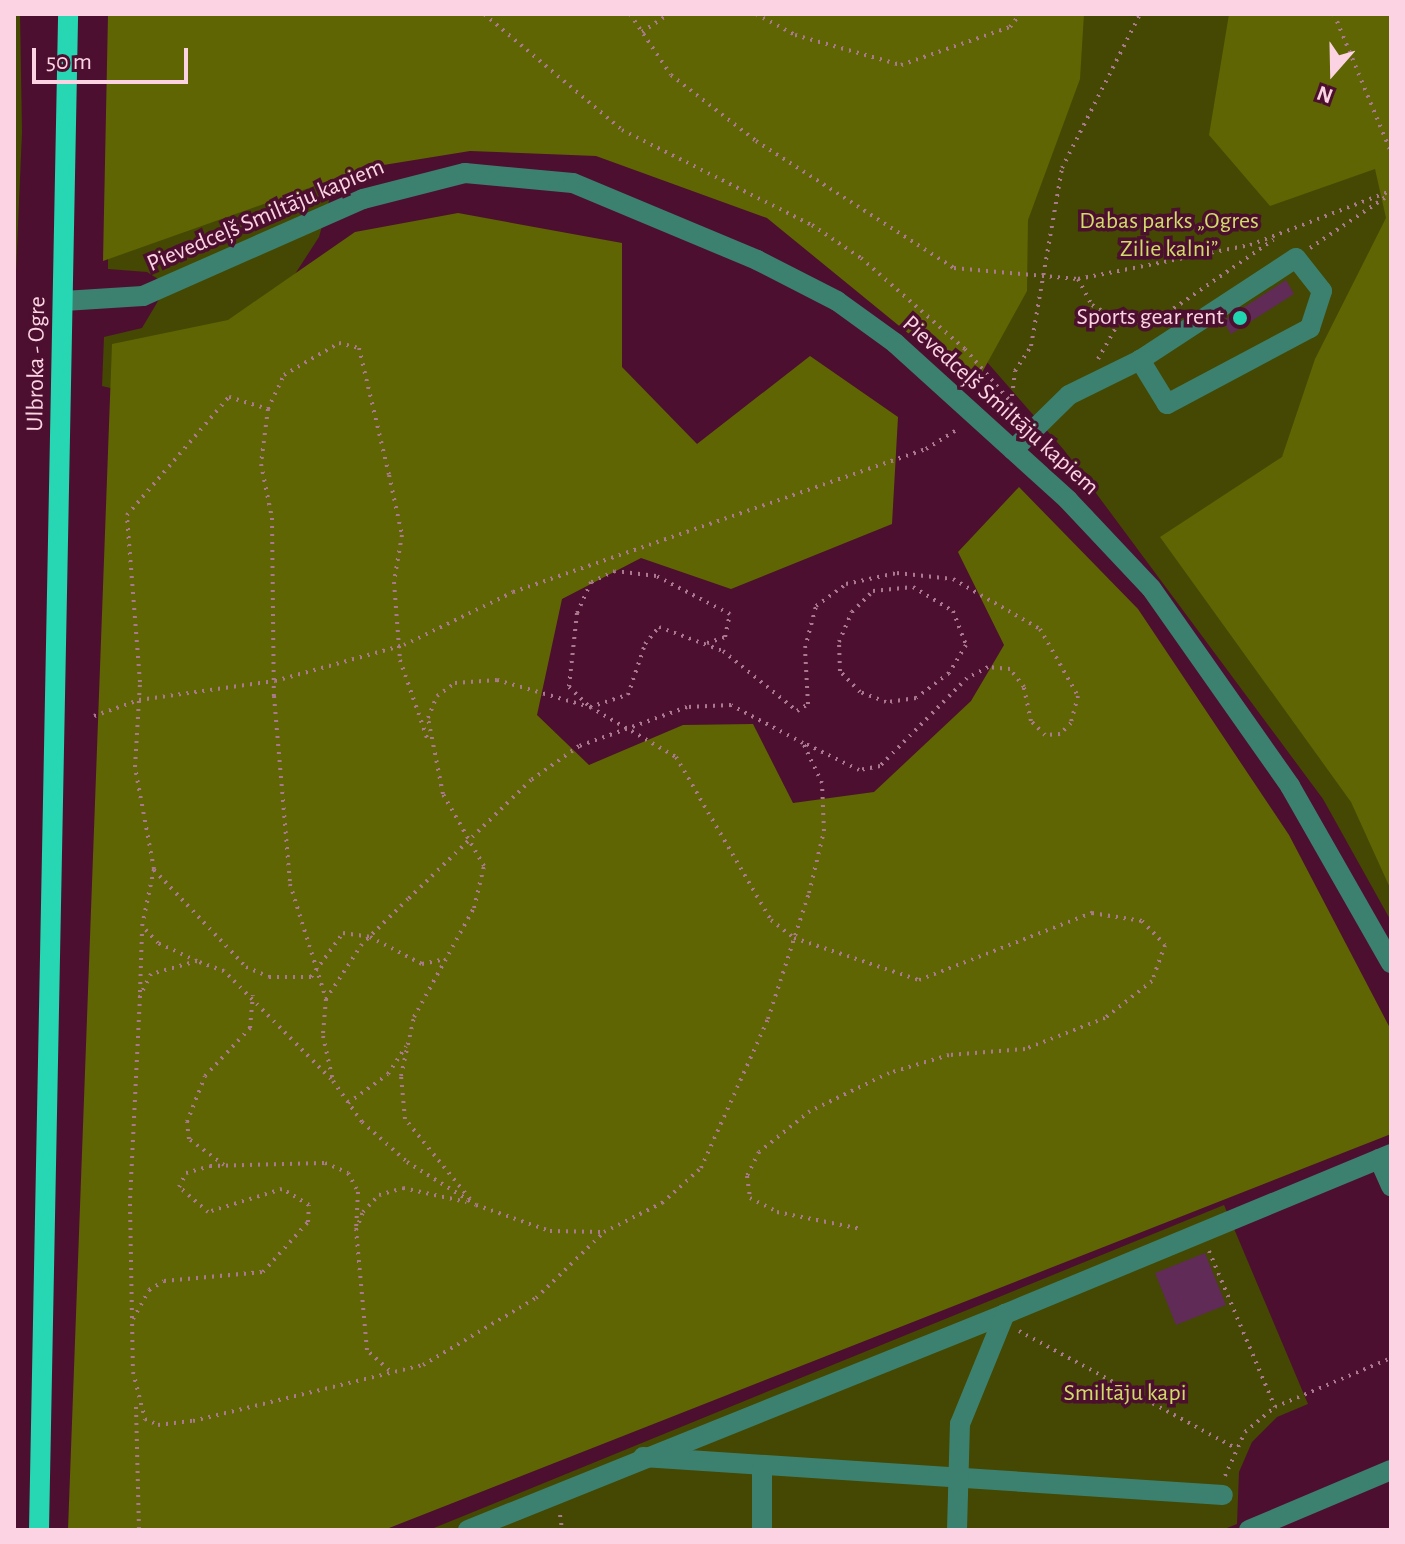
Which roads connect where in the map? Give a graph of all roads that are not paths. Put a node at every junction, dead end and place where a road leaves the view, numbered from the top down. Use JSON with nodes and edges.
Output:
{"nodes":[{"id":1,"x":68,"y":14,"type":"edge"},
{"id":2,"x":64,"y":301,"type":"junction"},
{"id":3,"x":1140,"y":360,"type":"junction"},
{"id":4,"x":1013,"y":450,"type":"junction"},
{"id":5,"x":1391,"y":963,"type":"edge"},
{"id":6,"x":1385,"y":1157,"type":"edge"},
{"id":7,"x":1391,"y":1186,"type":"edge"},
{"id":8,"x":1004,"y":1318,"type":"junction"},
{"id":9,"x":643,"y":1457,"type":"junction"},
{"id":10,"x":762,"y":1469,"type":"junction"},
{"id":11,"x":1391,"y":1470,"type":"edge"},
{"id":12,"x":955,"y":1480,"type":"junction"},
{"id":13,"x":1223,"y":1495,"type":"road end"},
{"id":14,"x":39,"y":1530,"type":"edge"},
{"id":15,"x":468,"y":1530,"type":"edge"},
{"id":16,"x":762,"y":1530,"type":"edge"},
{"id":17,"x":957,"y":1530,"type":"edge"},
{"id":18,"x":1249,"y":1530,"type":"edge"}],
"edges":[{"from":1,"to":2,"type":"main road","name":"Ulbroka - Ogre"},
{"from":2,"to":4,"type":"street","name":"Pievedceļš Smiltāju kapiem"},
{"from":2,"to":14,"type":"main road","name":"Ulbroka - Ogre"},
{"from":3,"to":3,"type":"street"},
{"from":3,"to":4,"type":"street"},
{"from":4,"to":5,"type":"street","name":"Pievedceļš Smiltāju kapiem"},
{"from":6,"to":7,"type":"street"},
{"from":6,"to":8,"type":"street"},
{"from":8,"to":9,"type":"street"},
{"from":8,"to":12,"type":"street"},
{"from":9,"to":10,"type":"street"},
{"from":9,"to":15,"type":"street"},
{"from":10,"to":12,"type":"street"},
{"from":10,"to":16,"type":"street"},
{"from":11,"to":18,"type":"street"},
{"from":12,"to":13,"type":"street"},
{"from":12,"to":17,"type":"street"}]}
